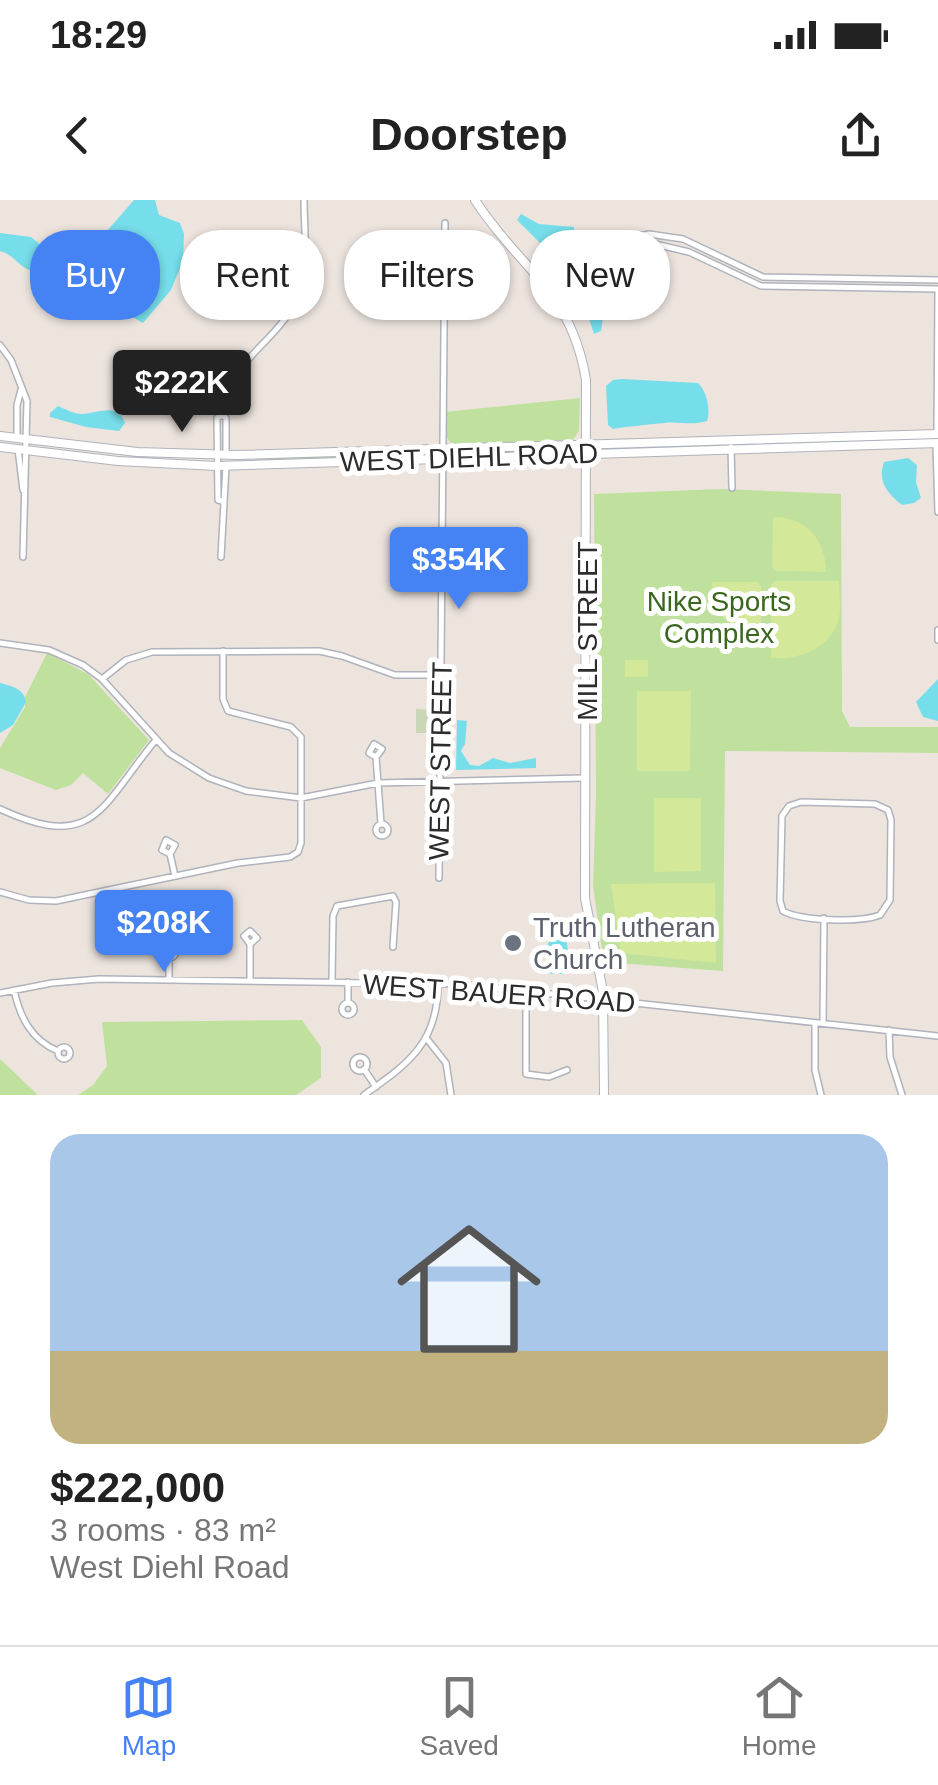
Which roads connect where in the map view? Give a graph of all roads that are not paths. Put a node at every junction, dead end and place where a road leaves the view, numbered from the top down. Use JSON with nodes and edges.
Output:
{"nodes":[{"id":1,"x":304,"y":200,"type":"edge"},
{"id":2,"x":475,"y":200,"type":"edge"},
{"id":3,"x":445,"y":223,"type":"dead end"},
{"id":4,"x":670,"y":238,"type":"edge"},
{"id":5,"x":670,"y":247,"type":"edge"},
{"id":6,"x":530,"y":267,"type":"edge"},
{"id":7,"x":938,"y":280,"type":"edge"},
{"id":8,"x":938,"y":289,"type":"edge"},
{"id":9,"x":567,"y":320,"type":"edge"},
{"id":10,"x":0,"y":345,"type":"edge"},
{"id":11,"x":21,"y":390,"type":"junction"},
{"id":12,"x":0,"y":436,"type":"edge"},
{"id":13,"x":22,"y":439,"type":"junction"},
{"id":14,"x":937,"y":439,"type":"edge"},
{"id":15,"x":730,"y":444,"type":"junction"},
{"id":16,"x":0,"y":447,"type":"edge"},
{"id":17,"x":587,"y":448,"type":"junction"},
{"id":18,"x":22,"y":450,"type":"junction"},
{"id":19,"x":444,"y":454,"type":"junction"},
{"id":20,"x":222,"y":455,"type":"junction"},
{"id":21,"x":222,"y":466,"type":"junction"},
{"id":22,"x":732,"y":488,"type":"dead end"},
{"id":23,"x":938,"y":512,"type":"edge"},
{"id":24,"x":23,"y":557,"type":"dead end"},
{"id":25,"x":220,"y":558,"type":"dead end"},
{"id":26,"x":938,"y":630,"type":"edge"},
{"id":27,"x":938,"y":640,"type":"edge"},
{"id":28,"x":0,"y":643,"type":"edge"},
{"id":29,"x":224,"y":652,"type":"junction"},
{"id":30,"x":441,"y":675,"type":"junction"},
{"id":31,"x":102,"y":679,"type":"junction"},
{"id":32,"x":155,"y":740,"type":"junction"},
{"id":33,"x":376,"y":757,"type":"dead end"},
{"id":34,"x":587,"y":778,"type":"junction"},
{"id":35,"x":378,"y":783,"type":"junction"},
{"id":36,"x":440,"y":784,"type":"junction"},
{"id":37,"x":301,"y":798,"type":"junction"},
{"id":38,"x":0,"y":810,"type":"edge"},
{"id":39,"x":381,"y":823,"type":"dead end"},
{"id":40,"x":170,"y":854,"type":"dead end"},
{"id":41,"x":174,"y":876,"type":"junction"},
{"id":42,"x":439,"y":878,"type":"dead end"},
{"id":43,"x":0,"y":892,"type":"edge"},
{"id":44,"x":824,"y":918,"type":"junction"},
{"id":45,"x":250,"y":944,"type":"dead end"},
{"id":46,"x":393,"y":946,"type":"dead end"},
{"id":47,"x":168,"y":958,"type":"dead end"},
{"id":48,"x":169,"y":980,"type":"junction"},
{"id":49,"x":250,"y":980,"type":"junction"},
{"id":50,"x":332,"y":982,"type":"junction"},
{"id":51,"x":348,"y":982,"type":"junction"},
{"id":52,"x":438,"y":983,"type":"junction"},
{"id":53,"x":14,"y":990,"type":"junction"},
{"id":54,"x":526,"y":990,"type":"junction"},
{"id":55,"x":0,"y":992,"type":"edge"},
{"id":56,"x":604,"y":999,"type":"junction"},
{"id":57,"x":348,"y":1002,"type":"dead end"},
{"id":58,"x":819,"y":1023,"type":"junction"},
{"id":59,"x":889,"y":1030,"type":"junction"},
{"id":60,"x":938,"y":1036,"type":"edge"},
{"id":61,"x":427,"y":1039,"type":"junction"},
{"id":62,"x":58,"y":1051,"type":"dead end"},
{"id":63,"x":364,"y":1070,"type":"dead end"},
{"id":64,"x":567,"y":1070,"type":"dead end"},
{"id":65,"x":376,"y":1086,"type":"junction"},
{"id":66,"x":364,"y":1095,"type":"edge"},
{"id":67,"x":451,"y":1095,"type":"edge"},
{"id":68,"x":604,"y":1095,"type":"edge"},
{"id":69,"x":821,"y":1095,"type":"edge"},
{"id":70,"x":902,"y":1095,"type":"edge"}],
"edges":[{"from":1,"to":20,"type":"street"},
{"from":2,"to":6,"type":"street","name":"MILL STREET"},
{"from":3,"to":19,"type":"street","name":"WEST STREET"},
{"from":4,"to":7,"type":"street"},
{"from":5,"to":8,"type":"street"},
{"from":8,"to":14,"type":"street"},
{"from":9,"to":17,"type":"street","name":"MILL STREET"},
{"from":10,"to":11,"type":"street"},
{"from":11,"to":13,"type":"street"},
{"from":11,"to":13,"type":"street"},
{"from":12,"to":13,"type":"street","name":"WEST DIEHL ROAD"},
{"from":13,"to":18,"type":"street"},
{"from":13,"to":20,"type":"street","name":"WEST DIEHL ROAD"},
{"from":14,"to":15,"type":"street","name":"WEST DIEHL ROAD"},
{"from":14,"to":23,"type":"street"},
{"from":15,"to":17,"type":"street","name":"WEST DIEHL ROAD"},
{"from":15,"to":22,"type":"street"},
{"from":16,"to":18,"type":"street","name":"WEST DIEHL ROAD"},
{"from":17,"to":19,"type":"street","name":"WEST DIEHL ROAD"},
{"from":17,"to":34,"type":"street","name":"MILL STREET"},
{"from":18,"to":21,"type":"street","name":"WEST DIEHL ROAD"},
{"from":18,"to":24,"type":"street"},
{"from":19,"to":20,"type":"street","name":"WEST DIEHL ROAD"},
{"from":19,"to":21,"type":"street","name":"WEST DIEHL ROAD"},
{"from":19,"to":30,"type":"street","name":"WEST STREET"},
{"from":20,"to":21,"type":"street"},
{"from":21,"to":25,"type":"street"},
{"from":26,"to":27,"type":"street"},
{"from":28,"to":31,"type":"street"},
{"from":29,"to":30,"type":"street"},
{"from":29,"to":31,"type":"street"},
{"from":29,"to":37,"type":"street"},
{"from":30,"to":36,"type":"street","name":"WEST STREET"},
{"from":31,"to":32,"type":"street"},
{"from":32,"to":37,"type":"street"},
{"from":32,"to":38,"type":"street"},
{"from":33,"to":35,"type":"street"},
{"from":34,"to":36,"type":"street"},
{"from":34,"to":56,"type":"street","name":"MILL STREET"},
{"from":35,"to":36,"type":"street"},
{"from":35,"to":37,"type":"street"},
{"from":35,"to":39,"type":"street"},
{"from":36,"to":42,"type":"street","name":"WEST STREET"},
{"from":37,"to":41,"type":"street"},
{"from":40,"to":41,"type":"street"},
{"from":41,"to":43,"type":"street"},
{"from":44,"to":44,"type":"street"},
{"from":44,"to":58,"type":"street"},
{"from":45,"to":49,"type":"street"},
{"from":46,"to":50,"type":"street"},
{"from":47,"to":48,"type":"street"},
{"from":48,"to":49,"type":"street","name":"WEST BAUER ROAD"},
{"from":48,"to":53,"type":"street","name":"WEST BAUER ROAD"},
{"from":49,"to":50,"type":"street","name":"WEST BAUER ROAD"},
{"from":50,"to":51,"type":"street","name":"WEST BAUER ROAD"},
{"from":51,"to":52,"type":"street","name":"WEST BAUER ROAD"},
{"from":51,"to":57,"type":"street"},
{"from":52,"to":54,"type":"street","name":"WEST BAUER ROAD"},
{"from":52,"to":61,"type":"street"},
{"from":53,"to":55,"type":"street","name":"WEST BAUER ROAD"},
{"from":53,"to":62,"type":"street"},
{"from":54,"to":56,"type":"street","name":"WEST BAUER ROAD"},
{"from":54,"to":64,"type":"street"},
{"from":56,"to":58,"type":"street","name":"WEST BAUER ROAD"},
{"from":56,"to":68,"type":"street","name":"MILL STREET"},
{"from":58,"to":59,"type":"street","name":"WEST BAUER ROAD"},
{"from":58,"to":69,"type":"street"},
{"from":59,"to":60,"type":"street","name":"WEST BAUER ROAD"},
{"from":59,"to":70,"type":"street"},
{"from":61,"to":65,"type":"street"},
{"from":61,"to":67,"type":"street"},
{"from":63,"to":65,"type":"street"},
{"from":65,"to":66,"type":"street"}]}
